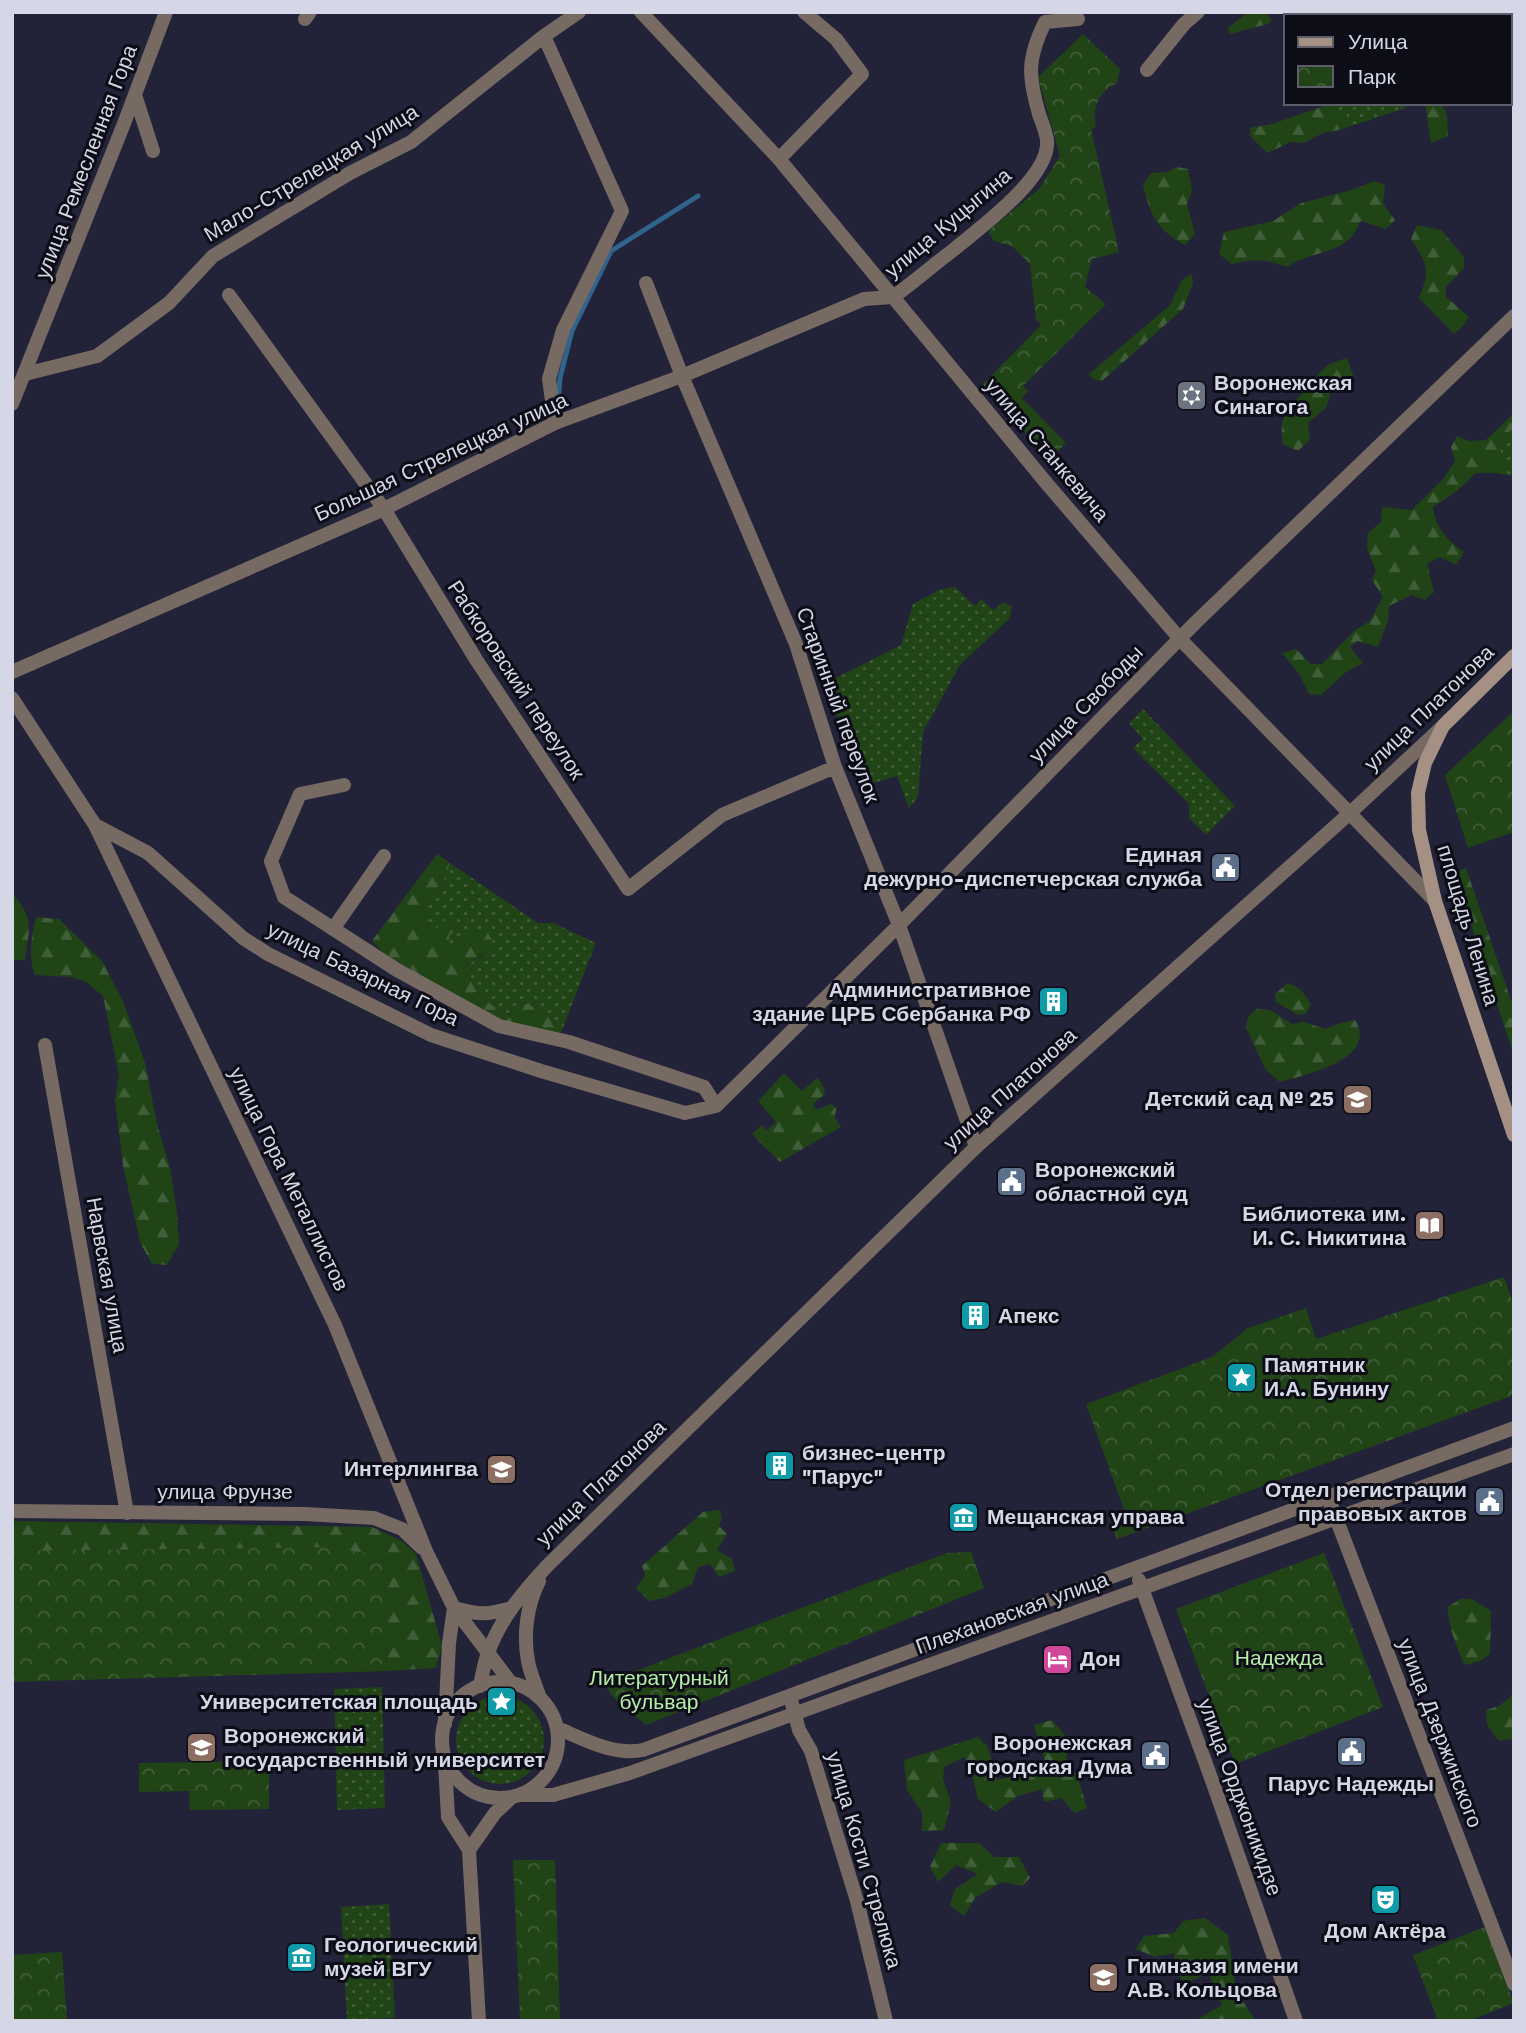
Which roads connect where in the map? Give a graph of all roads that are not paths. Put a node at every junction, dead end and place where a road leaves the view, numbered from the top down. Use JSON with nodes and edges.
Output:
{"nodes":[{"id":1,"x":166,"y":12,"type":"edge"},
{"id":2,"x":579,"y":12,"type":"edge"},
{"id":3,"x":641,"y":12,"type":"edge"},
{"id":4,"x":804,"y":12,"type":"edge"},
{"id":5,"x":1198,"y":12,"type":"edge"},
{"id":6,"x":1078,"y":19,"type":"dead end"},
{"id":7,"x":544,"y":36,"type":"junction"},
{"id":8,"x":1147,"y":70,"type":"dead end"},
{"id":9,"x":135,"y":95,"type":"junction"},
{"id":10,"x":153,"y":151,"type":"dead end"},
{"id":11,"x":779,"y":159,"type":"junction"},
{"id":12,"x":646,"y":283,"type":"dead end"},
{"id":13,"x":229,"y":295,"type":"dead end"},
{"id":14,"x":893,"y":297,"type":"junction"},
{"id":15,"x":1514,"y":316,"type":"edge"},
{"id":16,"x":25,"y":374,"type":"junction"},
{"id":17,"x":682,"y":376,"type":"junction"},
{"id":18,"x":12,"y":404,"type":"edge"},
{"id":19,"x":555,"y":423,"type":"junction"},
{"id":20,"x":384,"y":509,"type":"junction"},
{"id":21,"x":1180,"y":639,"type":"junction"},
{"id":22,"x":1514,"y":656,"type":"edge"},
{"id":23,"x":12,"y":672,"type":"edge"},
{"id":24,"x":12,"y":698,"type":"edge"},
{"id":25,"x":1443,"y":726,"type":"junction"},
{"id":26,"x":835,"y":767,"type":"junction"},
{"id":27,"x":344,"y":785,"type":"dead end"},
{"id":28,"x":1350,"y":813,"type":"junction"},
{"id":29,"x":95,"y":825,"type":"junction"},
{"id":30,"x":384,"y":856,"type":"dead end"},
{"id":31,"x":1436,"y":901,"type":"junction"},
{"id":32,"x":899,"y":925,"type":"junction"},
{"id":33,"x":333,"y":929,"type":"junction"},
{"id":34,"x":45,"y":1045,"type":"dead end"},
{"id":35,"x":716,"y":1107,"type":"junction"},
{"id":36,"x":1514,"y":1135,"type":"edge"},
{"id":37,"x":976,"y":1147,"type":"junction"},
{"id":38,"x":1514,"y":1428,"type":"edge"},
{"id":39,"x":1514,"y":1454,"type":"edge"},
{"id":40,"x":1328,"y":1497,"type":"junction"},
{"id":41,"x":12,"y":1511,"type":"edge"},
{"id":42,"x":127,"y":1513,"type":"junction"},
{"id":43,"x":1336,"y":1518,"type":"junction"},
{"id":44,"x":426,"y":1551,"type":"junction"},
{"id":45,"x":547,"y":1566,"type":"junction"},
{"id":46,"x":1133,"y":1569,"type":"junction"},
{"id":47,"x":1143,"y":1588,"type":"junction"},
{"id":48,"x":454,"y":1608,"type":"junction"},
{"id":49,"x":512,"y":1608,"type":"junction"},
{"id":50,"x":487,"y":1654,"type":"junction"},
{"id":51,"x":512,"y":1683,"type":"junction"},
{"id":52,"x":480,"y":1686,"type":"junction"},
{"id":53,"x":790,"y":1696,"type":"junction"},
{"id":54,"x":540,"y":1698,"type":"junction"},
{"id":55,"x":795,"y":1714,"type":"junction"},
{"id":56,"x":445,"y":1724,"type":"junction"},
{"id":57,"x":557,"y":1728,"type":"junction"},
{"id":58,"x":444,"y":1755,"type":"junction"},
{"id":59,"x":516,"y":1796,"type":"junction"},
{"id":60,"x":469,"y":1850,"type":"junction"},
{"id":61,"x":1514,"y":1984,"type":"edge"},
{"id":62,"x":479,"y":2021,"type":"edge"},
{"id":63,"x":886,"y":2021,"type":"edge"},
{"id":64,"x":1296,"y":2021,"type":"edge"}],
"edges":[{"from":1,"to":9,"type":"street","name":"улица Ремесленная Гора"},
{"from":2,"to":7,"type":"street","name":"Мало-Стрелецкая улица"},
{"from":3,"to":11,"type":"street","name":"улица Станкевича"},
{"from":4,"to":11,"type":"street"},
{"from":5,"to":8,"type":"street"},
{"from":6,"to":14,"type":"street","name":"улица Куцыгина"},
{"from":7,"to":16,"type":"street","name":"Мало-Стрелецкая улица"},
{"from":7,"to":19,"type":"street"},
{"from":9,"to":10,"type":"street"},
{"from":9,"to":16,"type":"street","name":"улица Ремесленная Гора"},
{"from":11,"to":14,"type":"street","name":"улица Станкевича"},
{"from":12,"to":17,"type":"street","name":"Старинный переулок"},
{"from":13,"to":20,"type":"street","name":"Рабкоровский переулок"},
{"from":14,"to":17,"type":"street","name":"Большая Стрелецкая улица"},
{"from":14,"to":21,"type":"street","name":"улица Станкевича"},
{"from":15,"to":21,"type":"street","name":"улица Свободы"},
{"from":16,"to":18,"type":"street","name":"улица Ремесленная Гора"},
{"from":17,"to":19,"type":"street","name":"Большая Стрелецкая улица"},
{"from":17,"to":26,"type":"street","name":"Старинный переулок"},
{"from":19,"to":20,"type":"street","name":"Большая Стрелецкая улица"},
{"from":20,"to":23,"type":"street","name":"Большая Стрелецкая улица"},
{"from":20,"to":26,"type":"street","name":"Рабкоровский переулок"},
{"from":21,"to":28,"type":"street","name":"улица Станкевича"},
{"from":21,"to":32,"type":"street","name":"улица Свободы"},
{"from":22,"to":25,"type":"main road","name":"улица Платонова"},
{"from":24,"to":29,"type":"street","name":"улица Гора Металлистов"},
{"from":25,"to":28,"type":"street","name":"улица Платонова"},
{"from":25,"to":31,"type":"main road","name":"площадь Ленина"},
{"from":26,"to":32,"type":"street","name":"Старинный переулок"},
{"from":27,"to":33,"type":"street","name":"улица Базарная Гора"},
{"from":28,"to":31,"type":"street","name":"улица Станкевича"},
{"from":28,"to":37,"type":"street","name":"улица Платонова"},
{"from":29,"to":35,"type":"street","name":"улица Базарная Гора"},
{"from":29,"to":44,"type":"street","name":"улица Гора Металлистов"},
{"from":30,"to":33,"type":"street","name":"улица Базарная Гора"},
{"from":31,"to":36,"type":"main road","name":"площадь Ленина"},
{"from":32,"to":35,"type":"street","name":"улица Свободы"},
{"from":32,"to":37,"type":"street","name":"Старинный переулок"},
{"from":33,"to":35,"type":"street","name":"улица Базарная Гора"},
{"from":34,"to":42,"type":"street","name":"Нарвская улица"},
{"from":37,"to":45,"type":"street","name":"улица Платонова"},
{"from":38,"to":40,"type":"street","name":"Плехановская улица"},
{"from":39,"to":43,"type":"street","name":"Плехановская улица"},
{"from":40,"to":43,"type":"street","name":"улица Дзержинского"},
{"from":40,"to":46,"type":"street","name":"Плехановская улица"},
{"from":41,"to":42,"type":"street","name":"улица Фрунзе"},
{"from":42,"to":44,"type":"street","name":"улица Фрунзе"},
{"from":43,"to":47,"type":"street","name":"Плехановская улица"},
{"from":43,"to":61,"type":"street","name":"улица Дзержинского"},
{"from":44,"to":48,"type":"street","name":"улица Гора Металлистов"},
{"from":45,"to":49,"type":"street","name":"улица Платонова"},
{"from":45,"to":54,"type":"street","name":"улица Платонова"},
{"from":46,"to":47,"type":"street","name":"улица Орджоникидзе"},
{"from":46,"to":53,"type":"street","name":"Плехановская улица"},
{"from":47,"to":55,"type":"street","name":"Плехановская улица"},
{"from":47,"to":64,"type":"street","name":"улица Орджоникидзе"},
{"from":48,"to":49,"type":"street"},
{"from":48,"to":50,"type":"street","name":"улица Гора Металлистов"},
{"from":48,"to":56,"type":"street"},
{"from":49,"to":50,"type":"street","name":"улица Платонова"},
{"from":50,"to":51,"type":"street","name":"улица Гора Металлистов"},
{"from":50,"to":52,"type":"street","name":"улица Платонова"},
{"from":51,"to":52,"type":"street"},
{"from":51,"to":54,"type":"street"},
{"from":52,"to":56,"type":"street"},
{"from":53,"to":55,"type":"street","name":"улица Кости Стрелюка"},
{"from":53,"to":57,"type":"street","name":"Плехановская улица"},
{"from":54,"to":57,"type":"street"},
{"from":55,"to":59,"type":"street","name":"Плехановская улица"},
{"from":55,"to":63,"type":"street","name":"улица Кости Стрелюка"},
{"from":56,"to":58,"type":"street"},
{"from":57,"to":59,"type":"street"},
{"from":58,"to":59,"type":"street"},
{"from":58,"to":60,"type":"street"},
{"from":59,"to":60,"type":"street"},
{"from":60,"to":62,"type":"street"}]}
